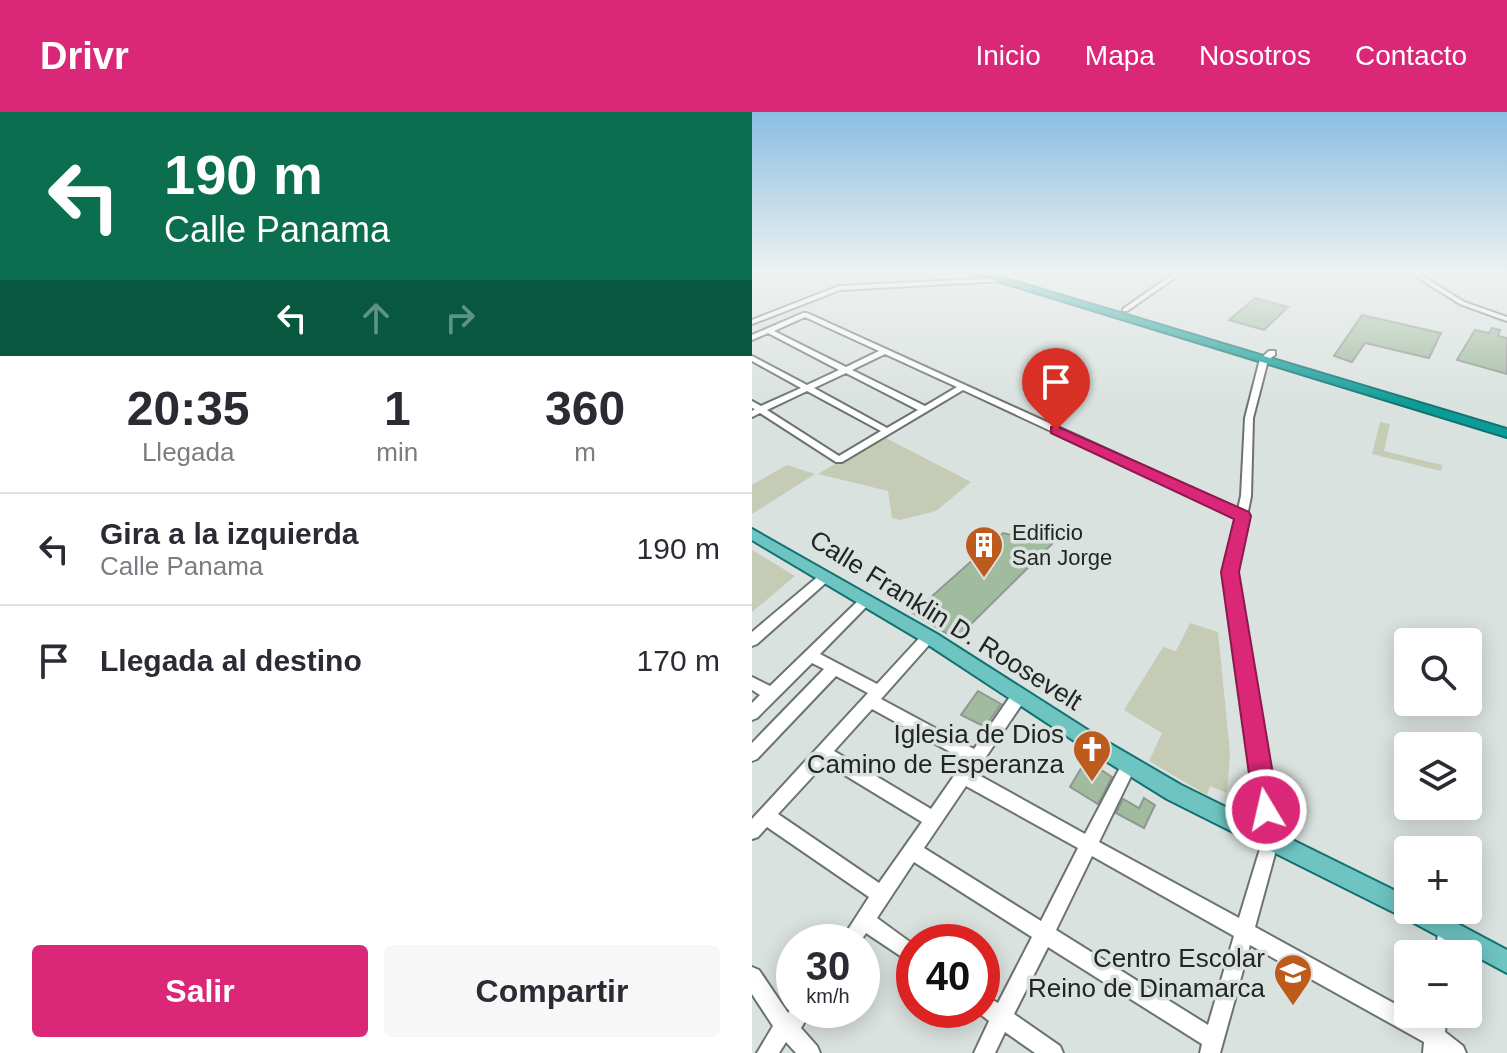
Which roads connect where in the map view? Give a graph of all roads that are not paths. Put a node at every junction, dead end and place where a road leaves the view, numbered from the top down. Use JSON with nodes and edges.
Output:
{"nodes":[{"id":1,"x":801,"y":316,"type":"edge"},
{"id":2,"x":809,"y":316,"type":"edge"},
{"id":3,"x":1127,"y":316,"type":"edge"},
{"id":4,"x":1143,"y":316,"type":"edge"},
{"id":5,"x":769,"y":331,"type":"junction"},
{"id":6,"x":752,"y":338,"type":"edge"},
{"id":7,"x":885,"y":351,"type":"junction"},
{"id":8,"x":1268,"y":356,"type":"junction"},
{"id":9,"x":752,"y":358,"type":"edge"},
{"id":10,"x":846,"y":370,"type":"junction"},
{"id":11,"x":963,"y":387,"type":"junction"},
{"id":12,"x":808,"y":388,"type":"junction"},
{"id":13,"x":1408,"y":398,"type":"junction"},
{"id":14,"x":924,"y":409,"type":"junction"},
{"id":15,"x":755,"y":410,"type":"edge"},
{"id":16,"x":1507,"y":423,"type":"edge"},
{"id":17,"x":887,"y":431,"type":"junction"},
{"id":18,"x":1507,"y":433,"type":"edge"},
{"id":19,"x":1243,"y":516,"type":"junction"},
{"id":20,"x":752,"y":534,"type":"edge"},
{"id":21,"x":825,"y":577,"type":"junction"},
{"id":22,"x":864,"y":602,"type":"junction"},
{"id":23,"x":929,"y":637,"type":"junction"},
{"id":24,"x":752,"y":640,"type":"edge"},
{"id":25,"x":810,"y":655,"type":"junction"},
{"id":26,"x":834,"y":668,"type":"junction"},
{"id":27,"x":752,"y":683,"type":"edge"},
{"id":28,"x":771,"y":694,"type":"junction"},
{"id":29,"x":875,"y":696,"type":"junction"},
{"id":30,"x":1019,"y":696,"type":"junction"},
{"id":31,"x":752,"y":713,"type":"edge"},
{"id":32,"x":823,"y":753,"type":"junction"},
{"id":33,"x":752,"y":754,"type":"edge"},
{"id":34,"x":976,"y":758,"type":"junction"},
{"id":35,"x":1129,"y":765,"type":"junction"},
{"id":36,"x":964,"y":776,"type":"junction"},
{"id":37,"x":766,"y":816,"type":"junction"},
{"id":38,"x":933,"y":820,"type":"junction"},
{"id":39,"x":752,"y":831,"type":"edge"},
{"id":40,"x":1271,"y":839,"type":"junction"},
{"id":41,"x":1089,"y":845,"type":"junction"},
{"id":42,"x":912,"y":851,"type":"junction"},
{"id":43,"x":882,"y":895,"type":"junction"},
{"id":44,"x":1394,"y":901,"type":"edge"},
{"id":45,"x":864,"y":920,"type":"junction"},
{"id":46,"x":861,"y":924,"type":"edge"},
{"id":47,"x":1439,"y":924,"type":"edge"},
{"id":48,"x":1447,"y":928,"type":"junction"},
{"id":49,"x":1245,"y":931,"type":"junction"},
{"id":50,"x":1044,"y":934,"type":"junction"},
{"id":51,"x":1446,"y":940,"type":"edge"},
{"id":52,"x":896,"y":943,"type":"edge"},
{"id":53,"x":1507,"y":962,"type":"edge"},
{"id":54,"x":752,"y":977,"type":"edge"},
{"id":55,"x":776,"y":1012,"type":"edge"},
{"id":56,"x":1002,"y":1018,"type":"junction"},
{"id":57,"x":787,"y":1028,"type":"joint"},
{"id":58,"x":1434,"y":1045,"type":"edge"},
{"id":59,"x":1212,"y":1046,"type":"edge"},
{"id":60,"x":767,"y":1053,"type":"edge"},
{"id":61,"x":810,"y":1053,"type":"edge"},
{"id":62,"x":984,"y":1053,"type":"edge"},
{"id":63,"x":1053,"y":1053,"type":"edge"},
{"id":64,"x":1456,"y":1053,"type":"edge"}],
"edges":[{"from":1,"to":5,"type":"street"},
{"from":2,"to":7,"type":"street"},
{"from":3,"to":8,"type":"highway"},
{"from":4,"to":8,"type":"highway"},
{"from":5,"to":6,"type":"street"},
{"from":5,"to":10,"type":"street"},
{"from":7,"to":10,"type":"street"},
{"from":7,"to":11,"type":"street"},
{"from":8,"to":13,"type":"highway"},
{"from":8,"to":19,"type":"street"},
{"from":9,"to":12,"type":"street"},
{"from":10,"to":12,"type":"street"},
{"from":10,"to":14,"type":"street"},
{"from":11,"to":14,"type":"street"},
{"from":11,"to":19,"type":"street"},
{"from":12,"to":15,"type":"street"},
{"from":12,"to":17,"type":"street"},
{"from":13,"to":16,"type":"highway"},
{"from":13,"to":18,"type":"highway"},
{"from":14,"to":17,"type":"street"},
{"from":15,"to":17,"type":"street"},
{"from":19,"to":40,"type":"street"},
{"from":20,"to":21,"type":"main road","name":"Calle Franklin D. Roosevelt"},
{"from":21,"to":22,"type":"main road","name":"Calle Franklin D. Roosevelt"},
{"from":21,"to":24,"type":"street"},
{"from":22,"to":23,"type":"main road","name":"Calle Franklin D. Roosevelt"},
{"from":22,"to":25,"type":"street"},
{"from":23,"to":29,"type":"street"},
{"from":23,"to":30,"type":"main road","name":"Calle Franklin D. Roosevelt"},
{"from":25,"to":26,"type":"street"},
{"from":25,"to":28,"type":"street"},
{"from":26,"to":29,"type":"street"},
{"from":26,"to":33,"type":"street"},
{"from":27,"to":28,"type":"street"},
{"from":28,"to":31,"type":"street"},
{"from":29,"to":32,"type":"street"},
{"from":29,"to":34,"type":"street"},
{"from":30,"to":34,"type":"street"},
{"from":30,"to":35,"type":"main road","name":"Calle Franklin D. Roosevelt"},
{"from":32,"to":37,"type":"street"},
{"from":32,"to":38,"type":"street"},
{"from":34,"to":36,"type":"street"},
{"from":35,"to":40,"type":"main road","name":"Calle Franklin D. Roosevelt"},
{"from":35,"to":41,"type":"street"},
{"from":36,"to":38,"type":"street"},
{"from":36,"to":41,"type":"street"},
{"from":37,"to":39,"type":"street"},
{"from":37,"to":43,"type":"street"},
{"from":38,"to":42,"type":"street"},
{"from":40,"to":44,"type":"main road","name":"Calle Franklin D. Roosevelt"},
{"from":40,"to":49,"type":"street"},
{"from":41,"to":49,"type":"street"},
{"from":41,"to":50,"type":"street"},
{"from":42,"to":43,"type":"street"},
{"from":42,"to":50,"type":"street"},
{"from":43,"to":45,"type":"street"},
{"from":45,"to":46,"type":"street"},
{"from":45,"to":52,"type":"street"},
{"from":47,"to":48,"type":"main road","name":"Calle Franklin D. Roosevelt"},
{"from":48,"to":51,"type":"street"},
{"from":48,"to":53,"type":"main road","name":"Calle Franklin D. Roosevelt"},
{"from":49,"to":58,"type":"street"},
{"from":49,"to":59,"type":"street"},
{"from":50,"to":56,"type":"street"},
{"from":50,"to":59,"type":"street"},
{"from":54,"to":55,"type":"street"},
{"from":56,"to":62,"type":"street"},
{"from":56,"to":63,"type":"street"},
{"from":57,"to":60,"type":"street"},
{"from":57,"to":61,"type":"street"},
{"from":58,"to":64,"type":"street"}]}
